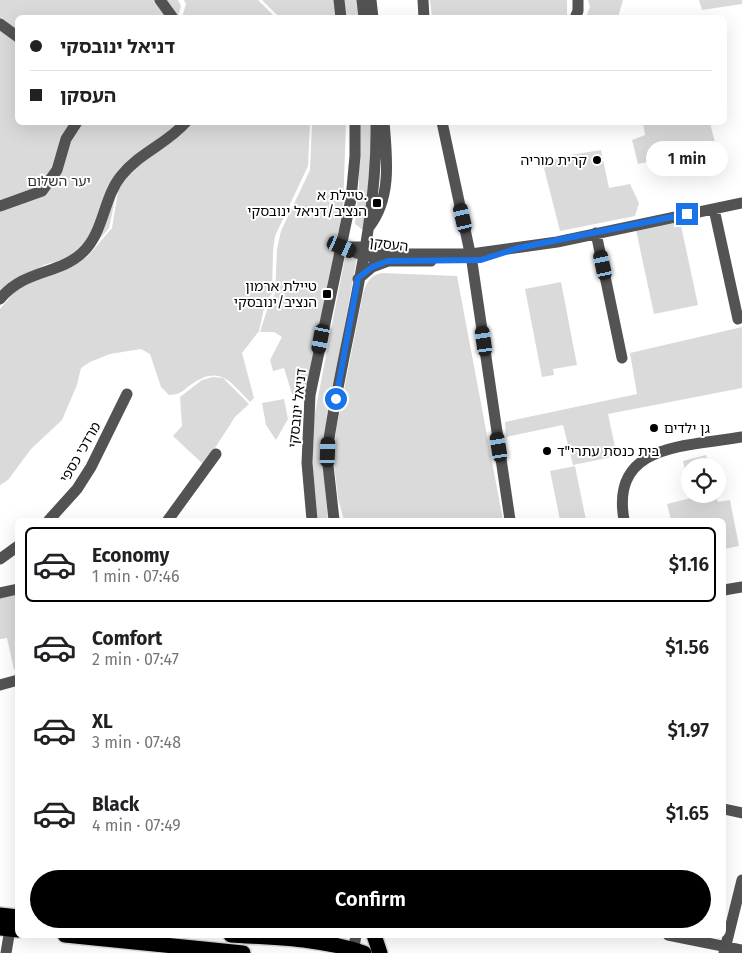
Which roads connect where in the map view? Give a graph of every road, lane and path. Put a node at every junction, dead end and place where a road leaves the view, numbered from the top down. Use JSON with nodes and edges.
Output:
{"nodes":[{"id":1,"x":160,"y":0,"type":"edge"},
{"id":2,"x":339,"y":0,"type":"edge"},
{"id":3,"x":362,"y":0,"type":"edge"},
{"id":4,"x":370,"y":0,"type":"edge"},
{"id":5,"x":424,"y":0,"type":"edge"},
{"id":6,"x":578,"y":0,"type":"edge"},
{"id":7,"x":171,"y":15,"type":"edge"},
{"id":8,"x":342,"y":15,"type":"edge"},
{"id":9,"x":364,"y":15,"type":"edge"},
{"id":10,"x":372,"y":15,"type":"edge"},
{"id":11,"x":424,"y":15,"type":"edge"},
{"id":12,"x":576,"y":15,"type":"edge"},
{"id":13,"x":0,"y":24,"type":"edge"},
{"id":14,"x":15,"y":35,"type":"edge"},
{"id":15,"x":75,"y":125,"type":"edge"},
{"id":16,"x":183,"y":125,"type":"edge"},
{"id":17,"x":355,"y":125,"type":"edge"},
{"id":18,"x":376,"y":125,"type":"edge"},
{"id":19,"x":384,"y":125,"type":"edge"},
{"id":20,"x":443,"y":125,"type":"edge"},
{"id":21,"x":742,"y":203,"type":"edge"},
{"id":22,"x":0,"y":206,"type":"edge"},
{"id":23,"x":714,"y":209,"type":"junction"},
{"id":24,"x":368,"y":228,"type":"junction"},
{"id":25,"x":596,"y":233,"type":"junction"},
{"id":26,"x":342,"y":247,"type":"junction"},
{"id":27,"x":363,"y":252,"type":"junction"},
{"id":28,"x":472,"y":258,"type":"junction"},
{"id":29,"x":388,"y":261,"type":"junction"},
{"id":30,"x":358,"y":278,"type":"junction"},
{"id":31,"x":0,"y":299,"type":"edge"},
{"id":32,"x":738,"y":320,"type":"dead end"},
{"id":33,"x":622,"y":358,"type":"dead end"},
{"id":34,"x":127,"y":394,"type":"dead end"},
{"id":35,"x":742,"y":437,"type":"edge"},
{"id":36,"x":216,"y":454,"type":"dead end"},
{"id":37,"x":51,"y":518,"type":"edge"},
{"id":38,"x":169,"y":518,"type":"edge"},
{"id":39,"x":312,"y":518,"type":"edge"},
{"id":40,"x":334,"y":518,"type":"edge"},
{"id":41,"x":510,"y":518,"type":"edge"},
{"id":42,"x":624,"y":518,"type":"edge"},
{"id":43,"x":15,"y":548,"type":"edge"},
{"id":44,"x":0,"y":559,"type":"edge"},
{"id":45,"x":742,"y":586,"type":"edge"},
{"id":46,"x":15,"y":590,"type":"edge"},
{"id":47,"x":726,"y":590,"type":"edge"},
{"id":48,"x":0,"y":593,"type":"edge"},
{"id":49,"x":15,"y":681,"type":"edge"},
{"id":50,"x":0,"y":685,"type":"edge"},
{"id":51,"x":726,"y":809,"type":"edge"},
{"id":52,"x":742,"y":813,"type":"edge"},
{"id":53,"x":742,"y":880,"type":"edge"},
{"id":54,"x":9,"y":923,"type":"edge"},
{"id":55,"x":95,"y":938,"type":"edge"},
{"id":56,"x":325,"y":938,"type":"edge"},
{"id":57,"x":370,"y":938,"type":"edge"},
{"id":58,"x":374,"y":938,"type":"edge"},
{"id":59,"x":679,"y":938,"type":"edge"},
{"id":60,"x":358,"y":949,"type":"edge"},
{"id":61,"x":724,"y":950,"type":"edge"},
{"id":62,"x":742,"y":950,"type":"edge"},
{"id":63,"x":6,"y":953,"type":"edge"},
{"id":64,"x":243,"y":953,"type":"edge"},
{"id":65,"x":380,"y":953,"type":"edge"}],
"edges":[{"from":1,"to":7,"type":"street"},
{"from":2,"to":8,"type":"street"},
{"from":3,"to":9,"type":"street"},
{"from":4,"to":10,"type":"street"},
{"from":5,"to":11,"type":"street"},
{"from":6,"to":12,"type":"street"},
{"from":13,"to":14,"type":"street"},
{"from":15,"to":22,"type":"street"},
{"from":16,"to":31,"type":"street"},
{"from":17,"to":26,"type":"street","name":"דניאל ינובסקי"},
{"from":18,"to":24,"type":"street"},
{"from":19,"to":24,"type":"street"},
{"from":20,"to":28,"type":"street"},
{"from":21,"to":23,"type":"street","name":"העסקן"},
{"from":23,"to":25,"type":"street","name":"העסקן"},
{"from":23,"to":32,"type":"street"},
{"from":24,"to":27,"type":"street"},
{"from":25,"to":28,"type":"street","name":"העסקן"},
{"from":25,"to":33,"type":"street"},
{"from":26,"to":27,"type":"street","name":"העסקן"},
{"from":26,"to":39,"type":"street","name":"דניאל ינובסקי"},
{"from":27,"to":28,"type":"street","name":"העסקן"},
{"from":27,"to":29,"type":"street","name":"העסקן"},
{"from":27,"to":30,"type":"street"},
{"from":28,"to":29,"type":"street","name":"העסקן"},
{"from":28,"to":41,"type":"street"},
{"from":29,"to":30,"type":"street"},
{"from":30,"to":40,"type":"street"},
{"from":34,"to":37,"type":"street","name":"מרדכי כספי"},
{"from":35,"to":42,"type":"street"},
{"from":36,"to":38,"type":"street"},
{"from":43,"to":44,"type":"street"},
{"from":45,"to":47,"type":"street"},
{"from":46,"to":48,"type":"street"},
{"from":49,"to":50,"type":"street"},
{"from":51,"to":52,"type":"street"},
{"from":53,"to":61,"type":"street"},
{"from":54,"to":63,"type":"street"},
{"from":55,"to":64,"type":"highway"},
{"from":56,"to":60,"type":"highway"},
{"from":57,"to":60,"type":"street"},
{"from":58,"to":65,"type":"highway"},
{"from":59,"to":61,"type":"street"},
{"from":61,"to":62,"type":"street"}]}
